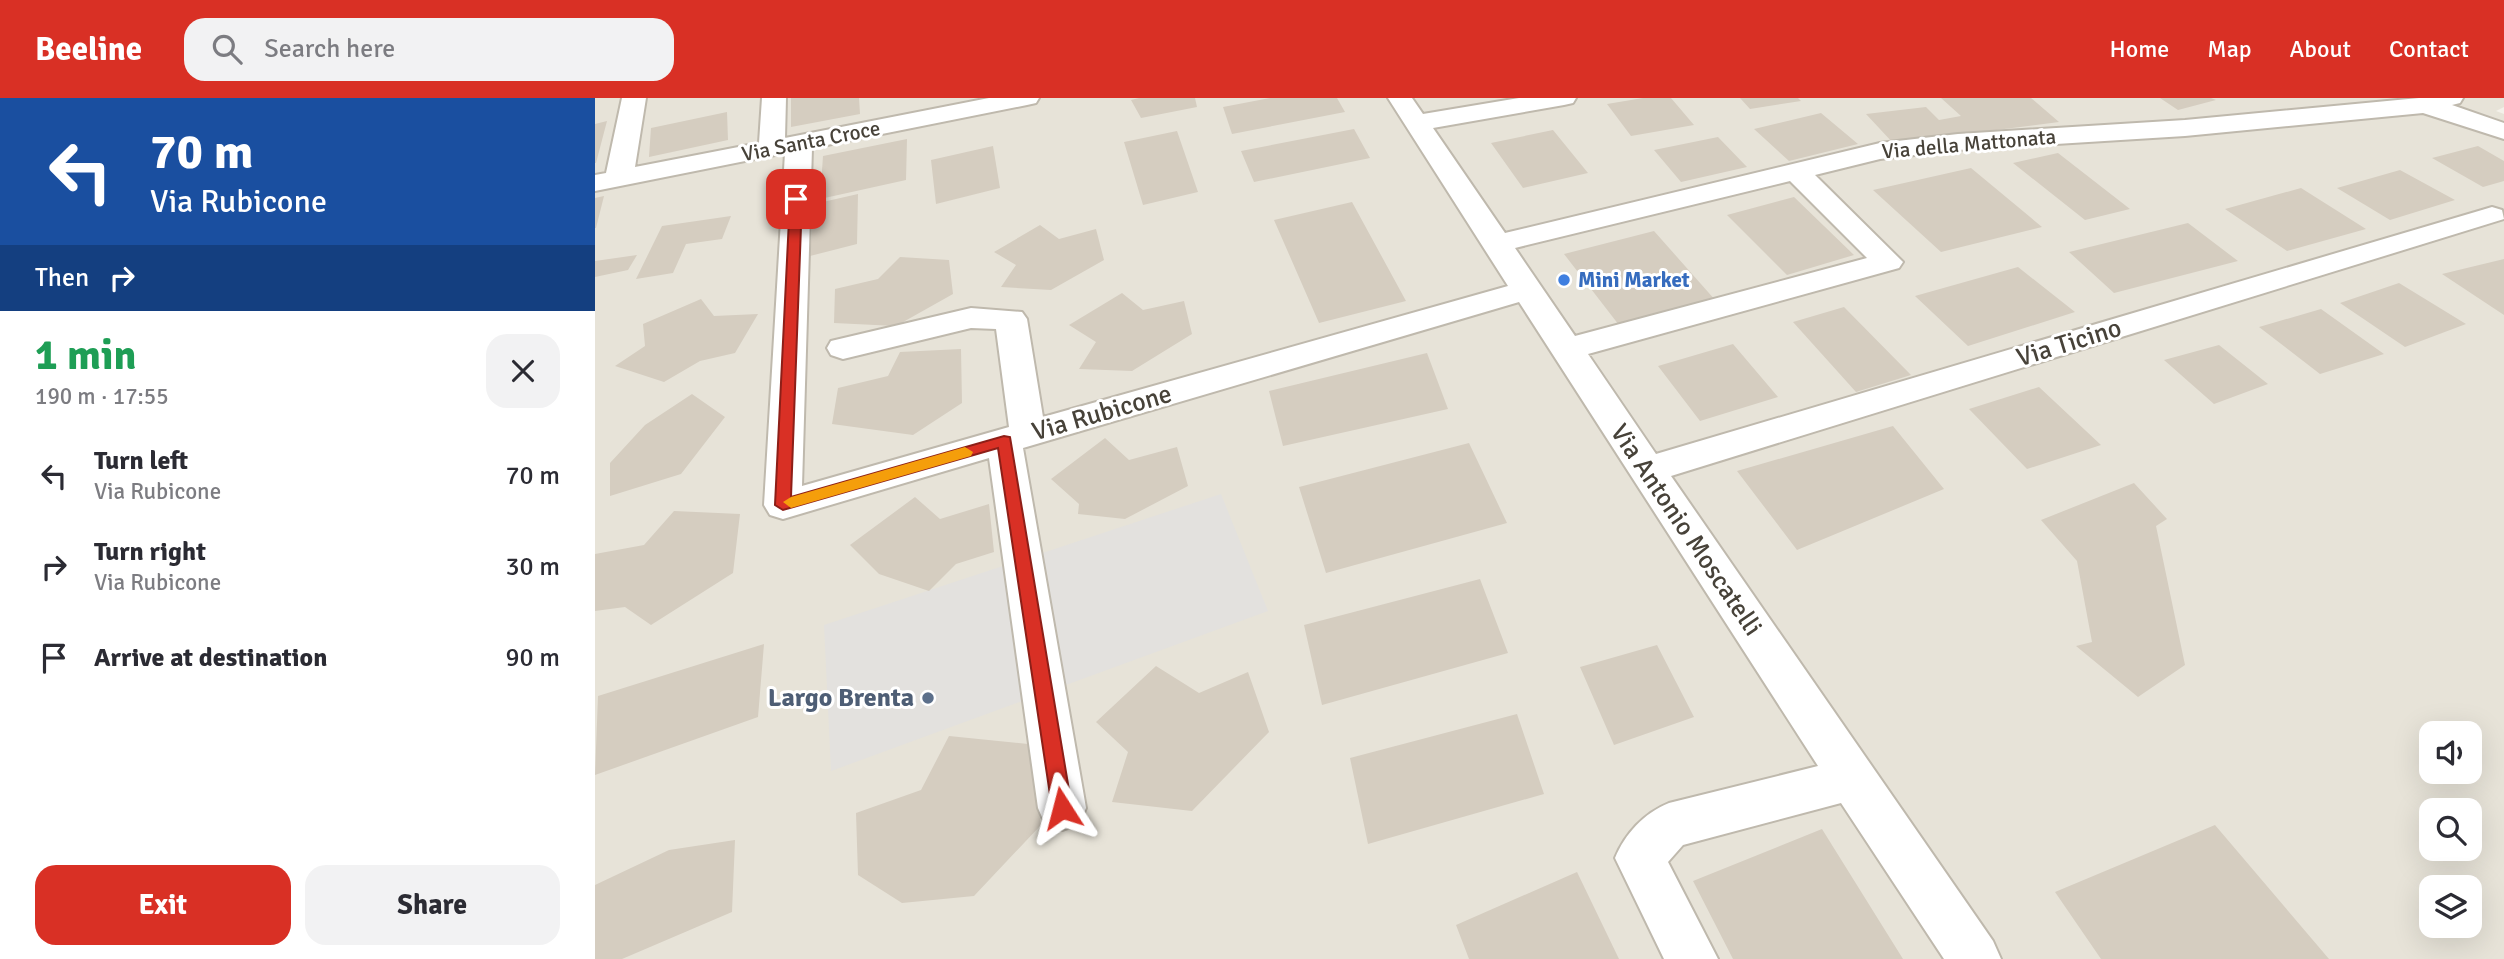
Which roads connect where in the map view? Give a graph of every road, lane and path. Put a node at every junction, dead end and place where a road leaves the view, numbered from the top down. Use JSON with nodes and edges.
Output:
{"nodes":[{"id":1,"x":634,"y":98,"type":"edge"},
{"id":2,"x":774,"y":98,"type":"edge"},
{"id":3,"x":1027,"y":98,"type":"edge"},
{"id":4,"x":1565,"y":98,"type":"edge"},
{"id":5,"x":2451,"y":98,"type":"edge"},
{"id":6,"x":2425,"y":105,"type":"junction"},
{"id":7,"x":1408,"y":110,"type":"edge"},
{"id":8,"x":2504,"y":131,"type":"edge"},
{"id":9,"x":785,"y":146,"type":"junction"},
{"id":10,"x":1796,"y":171,"type":"junction"},
{"id":11,"x":607,"y":180,"type":"edge"},
{"id":12,"x":2492,"y":216,"type":"dead end"},
{"id":13,"x":1496,"y":244,"type":"junction"},
{"id":14,"x":1527,"y":290,"type":"junction"},
{"id":15,"x":843,"y":348,"type":"dead end"},
{"id":16,"x":1566,"y":349,"type":"junction"},
{"id":17,"x":1016,"y":438,"type":"junction"},
{"id":18,"x":1647,"y":470,"type":"junction"},
{"id":19,"x":1852,"y":779,"type":"junction"},
{"id":20,"x":1062,"y":808,"type":"dead end"},
{"id":21,"x":1692,"y":959,"type":"edge"},
{"id":22,"x":1975,"y":959,"type":"edge"}],
"edges":[{"from":1,"to":11,"type":"street"},
{"from":2,"to":9,"type":"street"},
{"from":3,"to":9,"type":"street","name":"Via Santa Croce"},
{"from":4,"to":7,"type":"street"},
{"from":5,"to":6,"type":"street","name":"Via della Mattonata"},
{"from":6,"to":8,"type":"street"},
{"from":6,"to":10,"type":"street","name":"Via della Mattonata"},
{"from":7,"to":13,"type":"street","name":"Via Antonio Moscatelli"},
{"from":9,"to":11,"type":"street","name":"Via Santa Croce"},
{"from":9,"to":17,"type":"street","name":"Via Rubicone"},
{"from":10,"to":13,"type":"street","name":"Via della Mattonata"},
{"from":10,"to":16,"type":"street"},
{"from":12,"to":18,"type":"street","name":"Via Ticino"},
{"from":13,"to":14,"type":"street","name":"Via Antonio Moscatelli"},
{"from":14,"to":16,"type":"street","name":"Via Antonio Moscatelli"},
{"from":14,"to":17,"type":"street","name":"Via Rubicone"},
{"from":15,"to":17,"type":"street"},
{"from":16,"to":18,"type":"street","name":"Via Antonio Moscatelli"},
{"from":17,"to":20,"type":"street"},
{"from":18,"to":19,"type":"street","name":"Via Antonio Moscatelli"},
{"from":19,"to":21,"type":"street"},
{"from":19,"to":22,"type":"street","name":"Via Antonio Moscatelli"}]}
